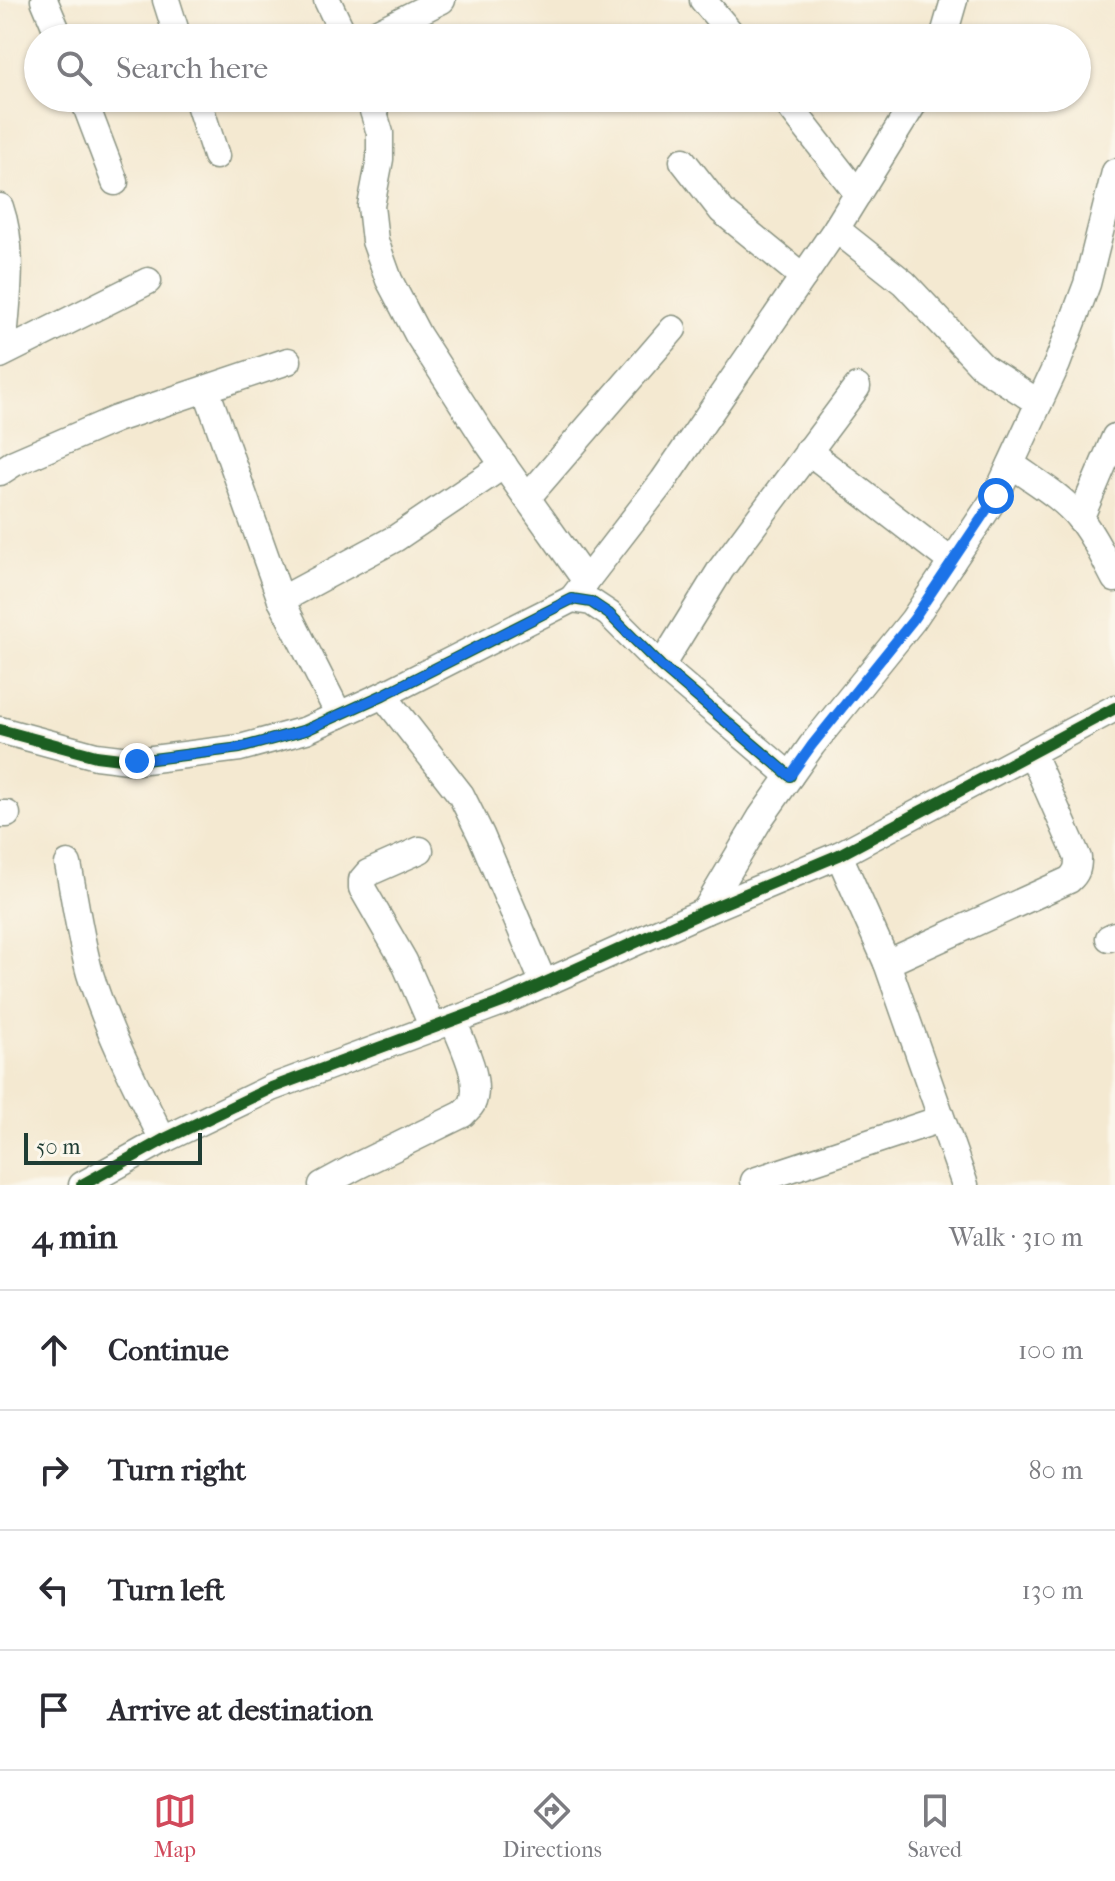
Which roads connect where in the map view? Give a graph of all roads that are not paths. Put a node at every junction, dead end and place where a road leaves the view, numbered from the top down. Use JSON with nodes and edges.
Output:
{"nodes":[{"id":1,"x":44,"y":0,"type":"edge"},
{"id":2,"x":166,"y":0,"type":"edge"},
{"id":3,"x":327,"y":0,"type":"edge"},
{"id":4,"x":442,"y":0,"type":"edge"},
{"id":5,"x":703,"y":0,"type":"edge"},
{"id":6,"x":954,"y":0,"type":"edge"},
{"id":7,"x":54,"y":24,"type":"edge"},
{"id":8,"x":174,"y":24,"type":"edge"},
{"id":9,"x":338,"y":24,"type":"edge"},
{"id":10,"x":394,"y":24,"type":"edge"},
{"id":11,"x":723,"y":24,"type":"edge"},
{"id":12,"x":947,"y":24,"type":"edge"},
{"id":13,"x":88,"y":112,"type":"edge"},
{"id":14,"x":202,"y":112,"type":"edge"},
{"id":15,"x":373,"y":112,"type":"edge"},
{"id":16,"x":794,"y":112,"type":"edge"},
{"id":17,"x":908,"y":112,"type":"edge"},
{"id":18,"x":216,"y":156,"type":"dead end"},
{"id":19,"x":683,"y":161,"type":"dead end"},
{"id":20,"x":1115,"y":172,"type":"edge"},
{"id":21,"x":115,"y":182,"type":"dead end"},
{"id":22,"x":858,"y":194,"type":"junction"},
{"id":23,"x":0,"y":207,"type":"edge"},
{"id":24,"x":836,"y":229,"type":"junction"},
{"id":25,"x":1106,"y":245,"type":"edge"},
{"id":26,"x":803,"y":277,"type":"junction"},
{"id":27,"x":148,"y":281,"type":"dead end"},
{"id":28,"x":673,"y":329,"type":"dead end"},
{"id":29,"x":2,"y":354,"type":"edge"},
{"id":30,"x":288,"y":361,"type":"dead end"},
{"id":31,"x":857,"y":387,"type":"dead end"},
{"id":32,"x":206,"y":389,"type":"junction"},
{"id":33,"x":1039,"y":403,"type":"junction"},
{"id":34,"x":1115,"y":437,"type":"edge"},
{"id":35,"x":808,"y":451,"type":"junction"},
{"id":36,"x":1011,"y":464,"type":"junction"},
{"id":37,"x":504,"y":465,"type":"junction"},
{"id":38,"x":0,"y":472,"type":"edge"},
{"id":39,"x":527,"y":498,"type":"junction"},
{"id":40,"x":1080,"y":519,"type":"junction"},
{"id":41,"x":952,"y":562,"type":"junction"},
{"id":42,"x":1115,"y":579,"type":"edge"},
{"id":43,"x":579,"y":590,"type":"junction"},
{"id":44,"x":281,"y":600,"type":"junction"},
{"id":45,"x":661,"y":666,"type":"junction"},
{"id":46,"x":383,"y":695,"type":"junction"},
{"id":47,"x":1115,"y":708,"type":"edge"},
{"id":48,"x":339,"y":715,"type":"junction"},
{"id":49,"x":0,"y":730,"type":"edge"},
{"id":50,"x":1032,"y":754,"type":"junction"},
{"id":51,"x":790,"y":776,"type":"junction"},
{"id":52,"x":420,"y":850,"type":"dead end"},
{"id":53,"x":839,"y":855,"type":"junction"},
{"id":54,"x":68,"y":864,"type":"dead end"},
{"id":55,"x":705,"y":911,"type":"junction"},
{"id":56,"x":887,"y":963,"type":"junction"},
{"id":57,"x":544,"y":984,"type":"junction"},
{"id":58,"x":443,"y":1024,"type":"junction"},
{"id":59,"x":941,"y":1119,"type":"junction"},
{"id":60,"x":163,"y":1140,"type":"junction"},
{"id":61,"x":754,"y":1181,"type":"dead end"},
{"id":62,"x":82,"y":1185,"type":"edge"},
{"id":63,"x":322,"y":1185,"type":"edge"},
{"id":64,"x":965,"y":1185,"type":"edge"}],
"edges":[{"from":1,"to":7,"type":"street"},
{"from":2,"to":8,"type":"street"},
{"from":3,"to":9,"type":"street"},
{"from":4,"to":10,"type":"street"},
{"from":5,"to":11,"type":"street"},
{"from":6,"to":12,"type":"street"},
{"from":13,"to":21,"type":"street"},
{"from":14,"to":18,"type":"street"},
{"from":15,"to":37,"type":"street"},
{"from":16,"to":22,"type":"street"},
{"from":17,"to":22,"type":"street"},
{"from":19,"to":26,"type":"street"},
{"from":20,"to":25,"type":"street"},
{"from":22,"to":24,"type":"street"},
{"from":23,"to":29,"type":"street"},
{"from":24,"to":26,"type":"street"},
{"from":24,"to":33,"type":"street"},
{"from":25,"to":33,"type":"street"},
{"from":26,"to":43,"type":"street"},
{"from":27,"to":29,"type":"street"},
{"from":28,"to":39,"type":"street"},
{"from":30,"to":32,"type":"street"},
{"from":31,"to":35,"type":"street"},
{"from":32,"to":38,"type":"street"},
{"from":32,"to":44,"type":"street"},
{"from":33,"to":36,"type":"street"},
{"from":34,"to":40,"type":"street"},
{"from":35,"to":41,"type":"street"},
{"from":35,"to":45,"type":"street"},
{"from":36,"to":40,"type":"street"},
{"from":36,"to":41,"type":"street"},
{"from":37,"to":39,"type":"street"},
{"from":37,"to":44,"type":"street"},
{"from":39,"to":43,"type":"street"},
{"from":40,"to":42,"type":"street"},
{"from":41,"to":51,"type":"street"},
{"from":43,"to":45,"type":"street"},
{"from":43,"to":46,"type":"street"},
{"from":44,"to":48,"type":"street"},
{"from":45,"to":51,"type":"street"},
{"from":46,"to":48,"type":"street"},
{"from":46,"to":57,"type":"street"},
{"from":47,"to":50,"type":"street"},
{"from":48,"to":49,"type":"street"},
{"from":50,"to":53,"type":"street"},
{"from":50,"to":56,"type":"street"},
{"from":51,"to":55,"type":"street"},
{"from":52,"to":58,"type":"street"},
{"from":53,"to":55,"type":"street"},
{"from":53,"to":56,"type":"street"},
{"from":54,"to":60,"type":"street"},
{"from":55,"to":57,"type":"street"},
{"from":56,"to":59,"type":"street"},
{"from":57,"to":58,"type":"street"},
{"from":58,"to":60,"type":"street"},
{"from":58,"to":63,"type":"street"},
{"from":59,"to":61,"type":"street"},
{"from":59,"to":64,"type":"street"},
{"from":60,"to":62,"type":"street"}]}
